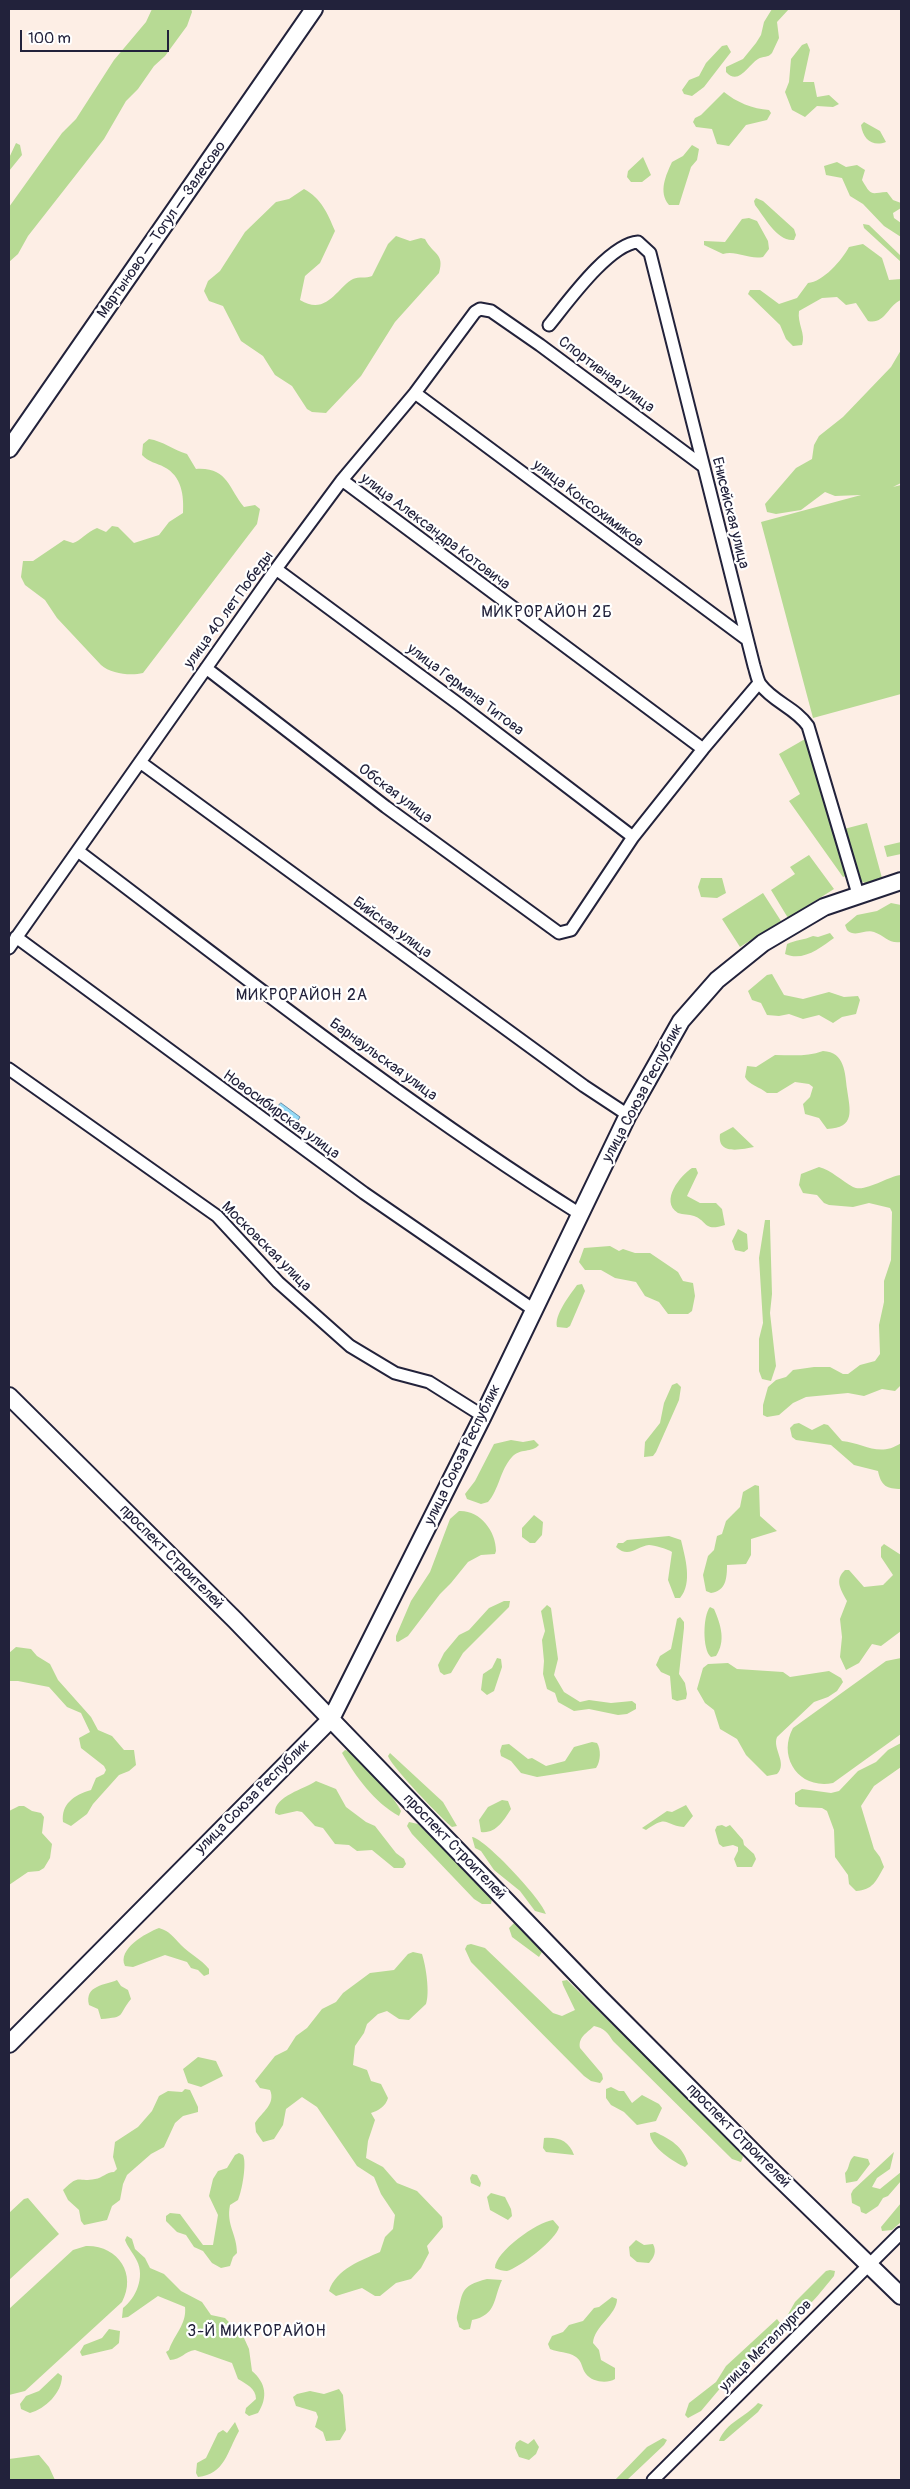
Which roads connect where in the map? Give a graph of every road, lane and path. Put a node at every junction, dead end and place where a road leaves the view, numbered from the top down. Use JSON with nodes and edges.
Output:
{"nodes":[{"id":1,"x":314,"y":9,"type":"edge"},
{"id":2,"x":490,"y":311,"type":"joint"},
{"id":3,"x":549,"y":325,"type":"dead end"},
{"id":4,"x":415,"y":393,"type":"junction"},
{"id":5,"x":9,"y":449,"type":"edge"},
{"id":6,"x":703,"y":466,"type":"junction"},
{"id":7,"x":342,"y":480,"type":"junction"},
{"id":8,"x":276,"y":569,"type":"junction"},
{"id":9,"x":745,"y":638,"type":"junction"},
{"id":10,"x":206,"y":668,"type":"junction"},
{"id":11,"x":759,"y":683,"type":"junction"},
{"id":12,"x":703,"y":749,"type":"junction"},
{"id":13,"x":140,"y":762,"type":"junction"},
{"id":14,"x":633,"y":837,"type":"junction"},
{"id":15,"x":78,"y":851,"type":"junction"},
{"id":16,"x":901,"y":881,"type":"edge"},
{"id":17,"x":858,"y":894,"type":"junction"},
{"id":18,"x":16,"y":937,"type":"junction"},
{"id":19,"x":9,"y":948,"type":"edge"},
{"id":20,"x":9,"y":1069,"type":"edge"},
{"id":21,"x":628,"y":1115,"type":"junction"},
{"id":22,"x":580,"y":1214,"type":"junction"},
{"id":23,"x":534,"y":1310,"type":"junction"},
{"id":24,"x":9,"y":1396,"type":"edge"},
{"id":25,"x":483,"y":1416,"type":"junction"},
{"id":26,"x":331,"y":1719,"type":"junction"},
{"id":27,"x":9,"y":2044,"type":"edge"},
{"id":28,"x":901,"y":2234,"type":"edge"},
{"id":29,"x":870,"y":2265,"type":"junction"},
{"id":30,"x":901,"y":2296,"type":"edge"},
{"id":31,"x":653,"y":2480,"type":"edge"}],
"edges":[{"from":1,"to":5,"type":"street","name":"Мартыново — Тогул — Залесово"},
{"from":2,"to":4,"type":"street","name":"улица 40 лет Победы"},
{"from":2,"to":6,"type":"street","name":"Спортивная улица"},
{"from":3,"to":6,"type":"street","name":"Енисейская улица"},
{"from":4,"to":7,"type":"street","name":"улица 40 лет Победы"},
{"from":4,"to":9,"type":"street","name":"улица Коксохимиков"},
{"from":6,"to":9,"type":"street","name":"Енисейская улица"},
{"from":7,"to":8,"type":"street","name":"улица 40 лет Победы"},
{"from":7,"to":12,"type":"street","name":"улица Александра Котовича"},
{"from":8,"to":10,"type":"street","name":"улица 40 лет Победы"},
{"from":8,"to":14,"type":"street","name":"улица Германа Титова"},
{"from":9,"to":11,"type":"street","name":"Енисейская улица"},
{"from":10,"to":13,"type":"street","name":"улица 40 лет Победы"},
{"from":10,"to":14,"type":"street","name":"Обская улица"},
{"from":11,"to":12,"type":"street"},
{"from":11,"to":17,"type":"street"},
{"from":12,"to":14,"type":"street"},
{"from":13,"to":15,"type":"street","name":"улица 40 лет Победы"},
{"from":13,"to":21,"type":"street","name":"Бийская улица"},
{"from":15,"to":18,"type":"street","name":"улица 40 лет Победы"},
{"from":15,"to":22,"type":"street","name":"Барнаульская улица"},
{"from":16,"to":17,"type":"street","name":"улица Союза Республик"},
{"from":17,"to":21,"type":"street","name":"улица Союза Республик"},
{"from":18,"to":19,"type":"street","name":"улица 40 лет Победы"},
{"from":18,"to":23,"type":"street","name":"Новосибирская улица"},
{"from":20,"to":25,"type":"street","name":"Московская улица"},
{"from":21,"to":22,"type":"street","name":"улица Союза Республик"},
{"from":22,"to":23,"type":"street","name":"улица Союза Республик"},
{"from":23,"to":25,"type":"street","name":"улица Союза Республик"},
{"from":24,"to":26,"type":"street","name":"проспект Строителей"},
{"from":25,"to":26,"type":"street","name":"улица Союза Республик"},
{"from":26,"to":27,"type":"street","name":"улица Союза Республик"},
{"from":26,"to":29,"type":"street","name":"проспект Строителей"},
{"from":28,"to":29,"type":"street","name":"улица Металлургов"},
{"from":29,"to":30,"type":"street","name":"проспект Строителей"},
{"from":29,"to":31,"type":"street","name":"улица Металлургов"}]}
